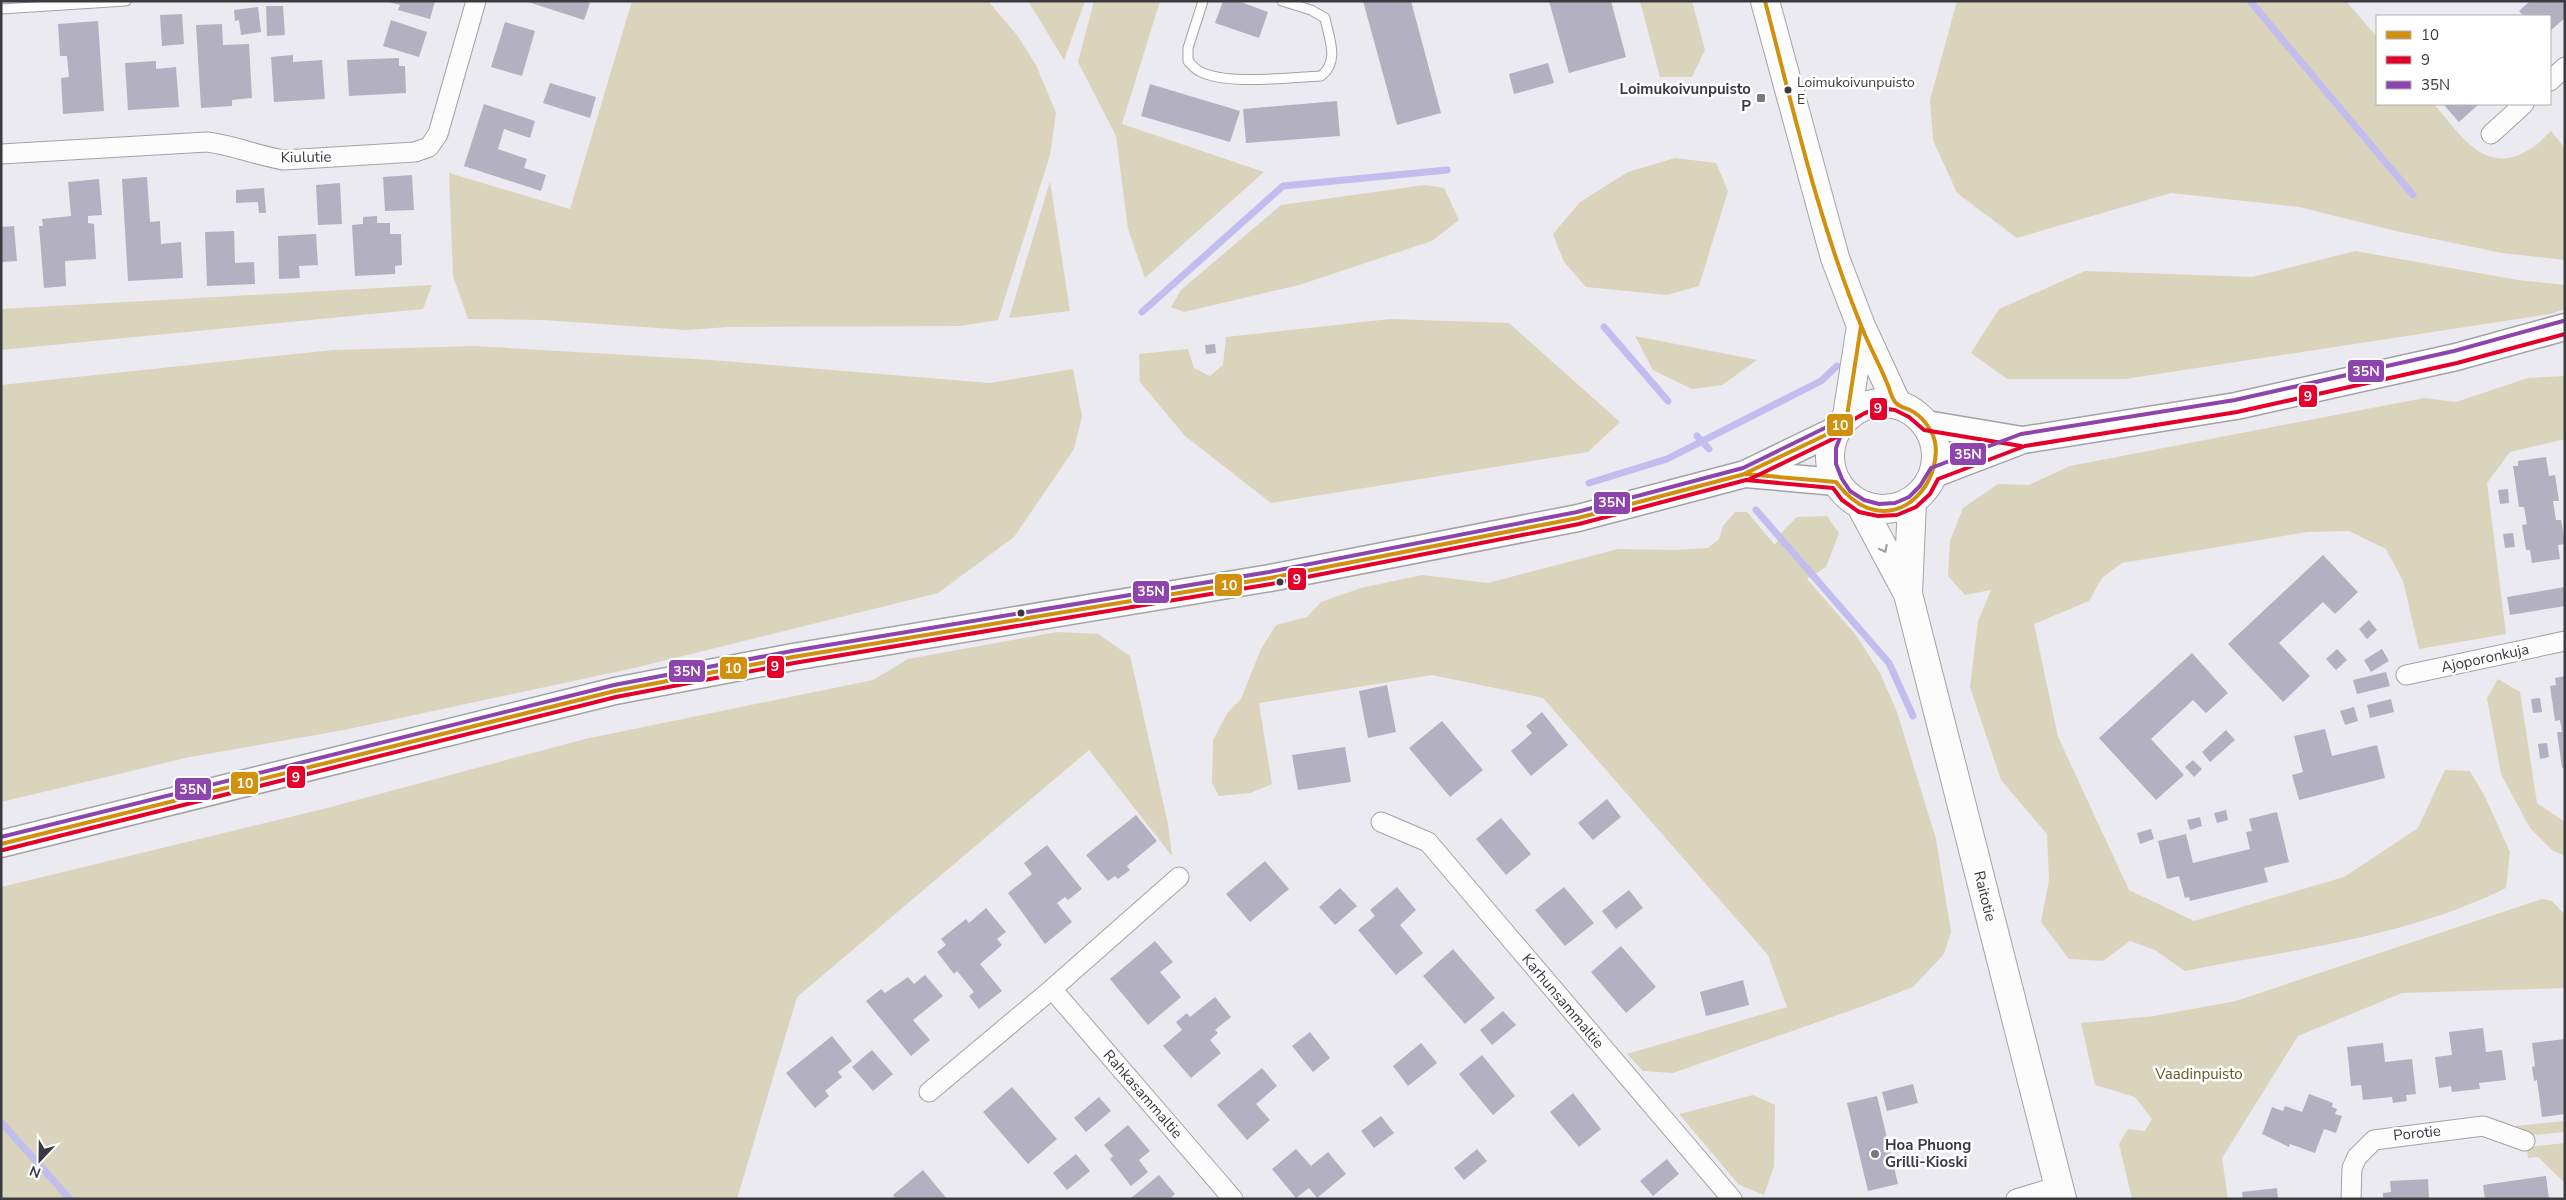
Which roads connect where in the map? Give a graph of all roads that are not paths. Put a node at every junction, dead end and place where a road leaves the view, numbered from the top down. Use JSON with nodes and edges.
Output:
{"nodes":[{"id":1,"x":126,"y":1,"type":"edge"},
{"id":2,"x":476,"y":1,"type":"edge"},
{"id":3,"x":1203,"y":1,"type":"edge"},
{"id":4,"x":1282,"y":1,"type":"edge"},
{"id":5,"x":1765,"y":1,"type":"edge"},
{"id":6,"x":1,"y":9,"type":"edge"},
{"id":7,"x":2565,"y":67,"type":"edge"},
{"id":8,"x":2551,"y":80,"type":"edge"},
{"id":9,"x":2523,"y":105,"type":"edge"},
{"id":10,"x":2491,"y":134,"type":"dead end"},
{"id":11,"x":1,"y":154,"type":"edge"},
{"id":12,"x":1861,"y":326,"type":"junction"},
{"id":13,"x":2565,"y":327,"type":"edge"},
{"id":14,"x":1897,"y":404,"type":"junction"},
{"id":15,"x":1841,"y":423,"type":"junction"},
{"id":16,"x":1926,"y":424,"type":"junction"},
{"id":17,"x":2023,"y":440,"type":"junction"},
{"id":18,"x":1745,"y":474,"type":"junction"},
{"id":19,"x":1934,"y":474,"type":"junction"},
{"id":20,"x":1836,"y":482,"type":"junction"},
{"id":21,"x":1912,"y":502,"type":"junction"},
{"id":22,"x":1861,"y":506,"type":"junction"},
{"id":23,"x":1908,"y":594,"type":"junction"},
{"id":24,"x":2565,"y":641,"type":"edge"},
{"id":25,"x":2406,"y":675,"type":"dead end"},
{"id":26,"x":1380,"y":822,"type":"dead end"},
{"id":27,"x":1,"y":844,"type":"edge"},
{"id":28,"x":1179,"y":877,"type":"dead end"},
{"id":29,"x":1052,"y":989,"type":"junction"},
{"id":30,"x":929,"y":1092,"type":"dead end"},
{"id":31,"x":2525,"y":1141,"type":"dead end"},
{"id":32,"x":2061,"y":1192,"type":"edge"},
{"id":33,"x":1233,"y":1199,"type":"edge"},
{"id":34,"x":1732,"y":1199,"type":"edge"},
{"id":35,"x":2016,"y":1199,"type":"edge"},
{"id":36,"x":2351,"y":1199,"type":"edge"}],
"edges":[{"from":1,"to":6,"type":"lane"},
{"from":2,"to":11,"type":"street","name":"Kiulutie"},
{"from":3,"to":4,"type":"lane"},
{"from":5,"to":12,"type":"main road"},
{"from":7,"to":8,"type":"street"},
{"from":9,"to":10,"type":"street"},
{"from":12,"to":14,"type":"main road"},
{"from":12,"to":15,"type":"main road"},
{"from":13,"to":17,"type":"street"},
{"from":14,"to":15,"type":"main road"},
{"from":14,"to":16,"type":"main road"},
{"from":15,"to":18,"type":"street"},
{"from":15,"to":20,"type":"main road"},
{"from":16,"to":17,"type":"street"},
{"from":16,"to":19,"type":"main road"},
{"from":17,"to":19,"type":"street"},
{"from":18,"to":20,"type":"street"},
{"from":18,"to":27,"type":"street"},
{"from":19,"to":21,"type":"main road"},
{"from":20,"to":22,"type":"main road"},
{"from":21,"to":22,"type":"main road"},
{"from":21,"to":23,"type":"main road","name":"Raitotie"},
{"from":22,"to":23,"type":"main road","name":"Raitotie","one_way":true},
{"from":23,"to":32,"type":"main road","name":"Raitotie"},
{"from":24,"to":25,"type":"street","name":"Ajoporonkuja"},
{"from":26,"to":34,"type":"street","name":"Karhunsammaltie"},
{"from":28,"to":29,"type":"street"},
{"from":29,"to":30,"type":"street"},
{"from":29,"to":33,"type":"street","name":"Rahkasammaltie"},
{"from":31,"to":36,"type":"street","name":"Porotie"},
{"from":32,"to":35,"type":"street"}]}
